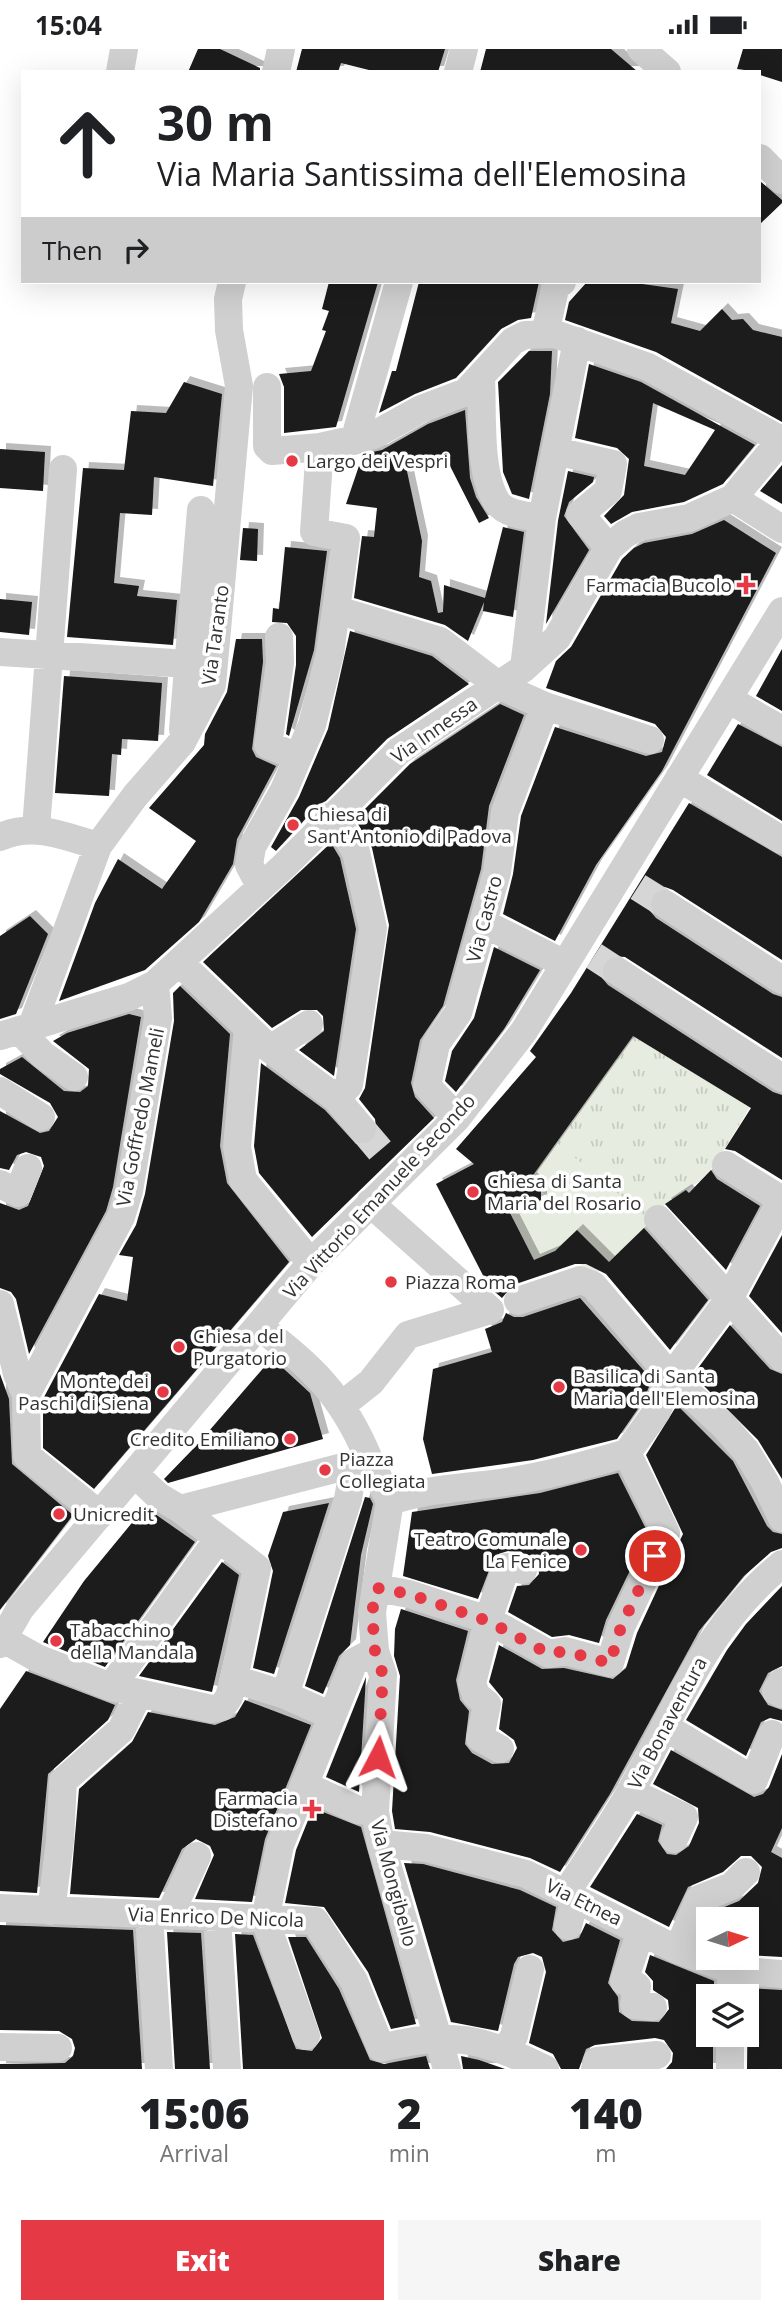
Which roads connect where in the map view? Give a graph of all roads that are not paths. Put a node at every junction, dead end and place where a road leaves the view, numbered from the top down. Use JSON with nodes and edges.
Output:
{"nodes":[{"id":1,"x":124,"y":49,"type":"edge"},
{"id":2,"x":281,"y":49,"type":"edge"},
{"id":3,"x":464,"y":49,"type":"edge"},
{"id":4,"x":641,"y":49,"type":"edge"},
{"id":5,"x":120,"y":70,"type":"edge"},
{"id":6,"x":276,"y":70,"type":"edge"},
{"id":7,"x":459,"y":70,"type":"edge"},
{"id":8,"x":665,"y":70,"type":"edge"},
{"id":9,"x":761,"y":159,"type":"edge"},
{"id":10,"x":782,"y":180,"type":"edge"},
{"id":11,"x":232,"y":284,"type":"edge"},
{"id":12,"x":398,"y":284,"type":"edge"},
{"id":13,"x":556,"y":284,"type":"edge"},
{"id":14,"x":545,"y":334,"type":"junction"},
{"id":15,"x":577,"y":341,"type":"junction"},
{"id":16,"x":481,"y":378,"type":"junction"},
{"id":17,"x":267,"y":387,"type":"dead end"},
{"id":18,"x":776,"y":440,"type":"edge"},
{"id":19,"x":338,"y":443,"type":"junction"},
{"id":20,"x":555,"y":451,"type":"junction"},
{"id":21,"x":63,"y":469,"type":"dead end"},
{"id":22,"x":733,"y":498,"type":"junction"},
{"id":23,"x":201,"y":510,"type":"dead end"},
{"id":24,"x":542,"y":518,"type":"junction"},
{"id":25,"x":782,"y":529,"type":"edge"},
{"id":26,"x":609,"y":548,"type":"junction"},
{"id":27,"x":337,"y":610,"type":"junction"},
{"id":28,"x":782,"y":611,"type":"edge"},
{"id":29,"x":278,"y":637,"type":"dead end"},
{"id":30,"x":0,"y":652,"type":"edge"},
{"id":31,"x":49,"y":656,"type":"junction"},
{"id":32,"x":189,"y":664,"type":"junction"},
{"id":33,"x":524,"y":668,"type":"junction"},
{"id":34,"x":498,"y":685,"type":"junction"},
{"id":35,"x":728,"y":699,"type":"junction"},
{"id":36,"x":545,"y":706,"type":"junction"},
{"id":37,"x":782,"y":730,"type":"edge"},
{"id":38,"x":650,"y":740,"type":"dead end"},
{"id":39,"x":182,"y":742,"type":"junction"},
{"id":40,"x":299,"y":757,"type":"junction"},
{"id":41,"x":679,"y":778,"type":"junction"},
{"id":42,"x":329,"y":817,"type":"junction"},
{"id":43,"x":36,"y":829,"type":"junction"},
{"id":44,"x":0,"y":837,"type":"edge"},
{"id":45,"x":782,"y":841,"type":"edge"},
{"id":46,"x":98,"y":846,"type":"junction"},
{"id":47,"x":260,"y":886,"type":"junction"},
{"id":48,"x":665,"y":904,"type":"tunnel mouth"},
{"id":49,"x":483,"y":923,"type":"junction"},
{"id":50,"x":588,"y":959,"type":"junction"},
{"id":51,"x":180,"y":963,"type":"junction"},
{"id":52,"x":782,"y":980,"type":"edge"},
{"id":53,"x":155,"y":984,"type":"junction"},
{"id":54,"x":309,"y":1024,"type":"dead end"},
{"id":55,"x":248,"y":1028,"type":"junction"},
{"id":56,"x":17,"y":1031,"type":"edge"},
{"id":57,"x":270,"y":1049,"type":"junction"},
{"id":58,"x":74,"y":1076,"type":"dead end"},
{"id":59,"x":782,"y":1078,"type":"edge"},
{"id":60,"x":0,"y":1091,"type":"edge"},
{"id":61,"x":336,"y":1098,"type":"junction"},
{"id":62,"x":41,"y":1117,"type":"dead end"},
{"id":63,"x":457,"y":1118,"type":"junction"},
{"id":64,"x":362,"y":1129,"type":"tunnel mouth"},
{"id":65,"x":726,"y":1165,"type":"dead end"},
{"id":66,"x":28,"y":1168,"type":"dead end"},
{"id":67,"x":0,"y":1184,"type":"edge"},
{"id":68,"x":782,"y":1200,"type":"edge"},
{"id":69,"x":370,"y":1203,"type":"junction"},
{"id":70,"x":658,"y":1219,"type":"dead end"},
{"id":71,"x":311,"y":1263,"type":"junction"},
{"id":72,"x":729,"y":1299,"type":"junction"},
{"id":73,"x":519,"y":1301,"type":"dead end"},
{"id":74,"x":0,"y":1304,"type":"edge"},
{"id":75,"x":258,"y":1326,"type":"junction"},
{"id":76,"x":782,"y":1358,"type":"edge"},
{"id":77,"x":671,"y":1377,"type":"junction"},
{"id":78,"x":13,"y":1395,"type":"edge"},
{"id":79,"x":342,"y":1405,"type":"junction"},
{"id":80,"x":627,"y":1453,"type":"junction"},
{"id":81,"x":361,"y":1461,"type":"junction"},
{"id":82,"x":135,"y":1474,"type":"junction"},
{"id":83,"x":774,"y":1476,"type":"edge"},
{"id":84,"x":390,"y":1501,"type":"junction"},
{"id":85,"x":180,"y":1509,"type":"junction"},
{"id":86,"x":100,"y":1515,"type":"junction"},
{"id":87,"x":782,"y":1518,"type":"edge"},
{"id":88,"x":214,"y":1544,"type":"junction"},
{"id":89,"x":782,"y":1564,"type":"edge"},
{"id":90,"x":523,"y":1570,"type":"dead end"},
{"id":91,"x":377,"y":1588,"type":"junction"},
{"id":92,"x":10,"y":1604,"type":"edge"},
{"id":93,"x":488,"y":1621,"type":"junction"},
{"id":94,"x":1,"y":1641,"type":"edge"},
{"id":95,"x":375,"y":1651,"type":"junction"},
{"id":96,"x":234,"y":1679,"type":"junction"},
{"id":97,"x":782,"y":1682,"type":"edge"},
{"id":98,"x":111,"y":1687,"type":"junction"},
{"id":99,"x":139,"y":1693,"type":"junction"},
{"id":100,"x":782,"y":1694,"type":"edge"},
{"id":101,"x":285,"y":1695,"type":"junction"},
{"id":102,"x":332,"y":1716,"type":"junction"},
{"id":103,"x":665,"y":1727,"type":"junction"},
{"id":104,"x":772,"y":1734,"type":"dead end"},
{"id":105,"x":500,"y":1749,"type":"dead end"},
{"id":106,"x":304,"y":1785,"type":"junction"},
{"id":107,"x":630,"y":1792,"type":"junction"},
{"id":108,"x":375,"y":1812,"type":"junction"},
{"id":109,"x":674,"y":1839,"type":"dead end"},
{"id":110,"x":381,"y":1844,"type":"junction"},
{"id":111,"x":197,"y":1856,"type":"dead end"},
{"id":112,"x":746,"y":1872,"type":"dead end"},
{"id":113,"x":571,"y":1896,"type":"junction"},
{"id":114,"x":0,"y":1908,"type":"edge"},
{"id":115,"x":51,"y":1911,"type":"junction"},
{"id":116,"x":159,"y":1915,"type":"junction"},
{"id":117,"x":218,"y":1918,"type":"junction"},
{"id":118,"x":265,"y":1920,"type":"junction"},
{"id":119,"x":568,"y":1926,"type":"dead end"},
{"id":120,"x":641,"y":1931,"type":"junction"},
{"id":121,"x":678,"y":1950,"type":"junction"},
{"id":122,"x":530,"y":1969,"type":"dead end"},
{"id":123,"x":782,"y":1973,"type":"edge"},
{"id":124,"x":731,"y":1983,"type":"edge"},
{"id":125,"x":653,"y":2007,"type":"dead end"},
{"id":126,"x":306,"y":2036,"type":"dead end"},
{"id":127,"x":436,"y":2037,"type":"junction"},
{"id":128,"x":0,"y":2047,"type":"edge"},
{"id":129,"x":730,"y":2047,"type":"edge"},
{"id":130,"x":58,"y":2048,"type":"dead end"},
{"id":131,"x":506,"y":2050,"type":"junction"},
{"id":132,"x":657,"y":2055,"type":"dead end"},
{"id":133,"x":384,"y":2059,"type":"edge"},
{"id":134,"x":159,"y":2069,"type":"edge"},
{"id":135,"x":227,"y":2069,"type":"edge"},
{"id":136,"x":447,"y":2069,"type":"edge"},
{"id":137,"x":545,"y":2069,"type":"edge"},
{"id":138,"x":595,"y":2069,"type":"edge"},
{"id":139,"x":730,"y":2069,"type":"edge"}],
"edges":[{"from":1,"to":5,"type":"street"},
{"from":2,"to":6,"type":"street"},
{"from":3,"to":7,"type":"street"},
{"from":4,"to":8,"type":"street"},
{"from":9,"to":10,"type":"street"},
{"from":11,"to":39,"type":"street","name":"Via Taranto"},
{"from":12,"to":19,"type":"street"},
{"from":13,"to":14,"type":"street"},
{"from":14,"to":15,"type":"street"},
{"from":14,"to":16,"type":"street"},
{"from":15,"to":18,"type":"street"},
{"from":15,"to":20,"type":"street"},
{"from":16,"to":19,"type":"street"},
{"from":16,"to":24,"type":"street"},
{"from":17,"to":19,"type":"street"},
{"from":18,"to":22,"type":"street","name":"Via Innessa"},
{"from":19,"to":27,"type":"street"},
{"from":20,"to":24,"type":"street"},
{"from":20,"to":26,"type":"street"},
{"from":21,"to":31,"type":"street"},
{"from":22,"to":25,"type":"street"},
{"from":22,"to":26,"type":"street","name":"Via Innessa"},
{"from":23,"to":32,"type":"street"},
{"from":24,"to":33,"type":"street"},
{"from":26,"to":33,"type":"street","name":"Via Innessa"},
{"from":27,"to":34,"type":"street"},
{"from":27,"to":40,"type":"street"},
{"from":28,"to":35,"type":"street","name":"Via Vittorio Emanuele Secondo"},
{"from":29,"to":40,"type":"street"},
{"from":30,"to":31,"type":"street"},
{"from":31,"to":32,"type":"street"},
{"from":31,"to":43,"type":"street"},
{"from":32,"to":39,"type":"street"},
{"from":33,"to":34,"type":"street","name":"Via Innessa"},
{"from":34,"to":36,"type":"street"},
{"from":34,"to":42,"type":"street","name":"Via Innessa"},
{"from":35,"to":37,"type":"street"},
{"from":35,"to":41,"type":"street","name":"Via Vittorio Emanuele Secondo"},
{"from":36,"to":38,"type":"street"},
{"from":36,"to":49,"type":"street","name":"Via Castro"},
{"from":39,"to":46,"type":"street","name":"Via Taranto"},
{"from":40,"to":47,"type":"street"},
{"from":41,"to":45,"type":"street"},
{"from":41,"to":50,"type":"street","name":"Via Vittorio Emanuele Secondo"},
{"from":42,"to":47,"type":"street","name":"Via Innessa"},
{"from":42,"to":61,"type":"street"},
{"from":43,"to":44,"type":"street"},
{"from":43,"to":46,"type":"street"},
{"from":46,"to":56,"type":"street","name":"Via Taranto"},
{"from":47,"to":51,"type":"street","name":"Via Innessa"},
{"from":48,"to":52,"type":"street"},
{"from":49,"to":50,"type":"street"},
{"from":49,"to":63,"type":"street","name":"Via Castro"},
{"from":50,"to":59,"type":"street"},
{"from":50,"to":63,"type":"street","name":"Via Vittorio Emanuele Secondo"},
{"from":51,"to":53,"type":"street","name":"Via Innessa"},
{"from":51,"to":55,"type":"street"},
{"from":53,"to":56,"type":"street","name":"Via Innessa"},
{"from":53,"to":78,"type":"street","name":"Via Goffredo Mameli"},
{"from":54,"to":57,"type":"street"},
{"from":55,"to":57,"type":"street"},
{"from":55,"to":71,"type":"street"},
{"from":56,"to":58,"type":"street"},
{"from":57,"to":61,"type":"street"},
{"from":60,"to":62,"type":"street"},
{"from":61,"to":64,"type":"street"},
{"from":63,"to":69,"type":"street","name":"Via Vittorio Emanuele Secondo"},
{"from":65,"to":68,"type":"street"},
{"from":66,"to":67,"type":"street"},
{"from":68,"to":72,"type":"street"},
{"from":69,"to":71,"type":"street","name":"Via Vittorio Emanuele Secondo"},
{"from":69,"to":79,"type":"street"},
{"from":70,"to":72,"type":"street"},
{"from":71,"to":75,"type":"street","name":"Via Vittorio Emanuele Secondo"},
{"from":72,"to":76,"type":"street"},
{"from":72,"to":77,"type":"street"},
{"from":73,"to":77,"type":"street"},
{"from":74,"to":78,"type":"street"},
{"from":75,"to":79,"type":"street"},
{"from":75,"to":82,"type":"street","name":"Via Vittorio Emanuele Secondo"},
{"from":77,"to":80,"type":"street"},
{"from":77,"to":83,"type":"street"},
{"from":78,"to":86,"type":"street"},
{"from":79,"to":81,"type":"street"},
{"from":80,"to":84,"type":"street"},
{"from":80,"to":93,"type":"street"},
{"from":81,"to":84,"type":"street"},
{"from":81,"to":85,"type":"street"},
{"from":81,"to":101,"type":"street"},
{"from":82,"to":85,"type":"street"},
{"from":82,"to":86,"type":"street","name":"Via Vittorio Emanuele Secondo"},
{"from":83,"to":87,"type":"street"},
{"from":84,"to":91,"type":"street","name":"Via Mongibello"},
{"from":85,"to":88,"type":"street"},
{"from":86,"to":92,"type":"street","name":"Via Vittorio Emanuele Secondo"},
{"from":88,"to":96,"type":"street"},
{"from":88,"to":98,"type":"street"},
{"from":89,"to":103,"type":"street","name":"Via Bonaventura"},
{"from":90,"to":93,"type":"street"},
{"from":91,"to":93,"type":"street"},
{"from":91,"to":95,"type":"street","name":"Via Mongibello"},
{"from":92,"to":94,"type":"street","name":"Via Vittorio Emanuele Secondo"},
{"from":93,"to":105,"type":"street"},
{"from":94,"to":98,"type":"street"},
{"from":95,"to":102,"type":"street"},
{"from":95,"to":108,"type":"street","name":"Via Mongibello"},
{"from":96,"to":99,"type":"street"},
{"from":96,"to":101,"type":"street"},
{"from":97,"to":100,"type":"street"},
{"from":98,"to":99,"type":"street"},
{"from":99,"to":115,"type":"street"},
{"from":101,"to":102,"type":"street"},
{"from":102,"to":106,"type":"street"},
{"from":103,"to":104,"type":"street"},
{"from":103,"to":107,"type":"street","name":"Via Bonaventura"},
{"from":106,"to":108,"type":"street"},
{"from":106,"to":118,"type":"street"},
{"from":107,"to":109,"type":"street"},
{"from":107,"to":113,"type":"street","name":"Via Bonaventura"},
{"from":108,"to":110,"type":"street","name":"Via Mongibello"},
{"from":110,"to":113,"type":"street","name":"Via Etnea"},
{"from":110,"to":127,"type":"street","name":"Via Mongibello"},
{"from":111,"to":116,"type":"street"},
{"from":112,"to":121,"type":"street"},
{"from":113,"to":119,"type":"street","name":"Via Bonaventura"},
{"from":113,"to":120,"type":"street","name":"Via Etnea"},
{"from":114,"to":115,"type":"street","name":"Via Enrico De Nicola"},
{"from":115,"to":116,"type":"street","name":"Via Enrico De Nicola"},
{"from":116,"to":117,"type":"street","name":"Via Enrico De Nicola"},
{"from":116,"to":134,"type":"street"},
{"from":117,"to":118,"type":"street","name":"Via Enrico De Nicola"},
{"from":117,"to":135,"type":"street"},
{"from":118,"to":126,"type":"street"},
{"from":118,"to":133,"type":"street","name":"Via Enrico De Nicola"},
{"from":120,"to":121,"type":"street","name":"Via Etnea"},
{"from":120,"to":125,"type":"street"},
{"from":121,"to":124,"type":"street","name":"Via Etnea"},
{"from":122,"to":131,"type":"street"},
{"from":123,"to":124,"type":"street","name":"Via Etnea"},
{"from":127,"to":131,"type":"street","name":"Via Enrico De Nicola"},
{"from":127,"to":133,"type":"street","name":"Via Enrico De Nicola"},
{"from":127,"to":136,"type":"street","name":"Via Mongibello"},
{"from":128,"to":130,"type":"street"},
{"from":129,"to":139,"type":"street"},
{"from":131,"to":137,"type":"street","name":"Via Enrico De Nicola"},
{"from":132,"to":138,"type":"street"}]}
